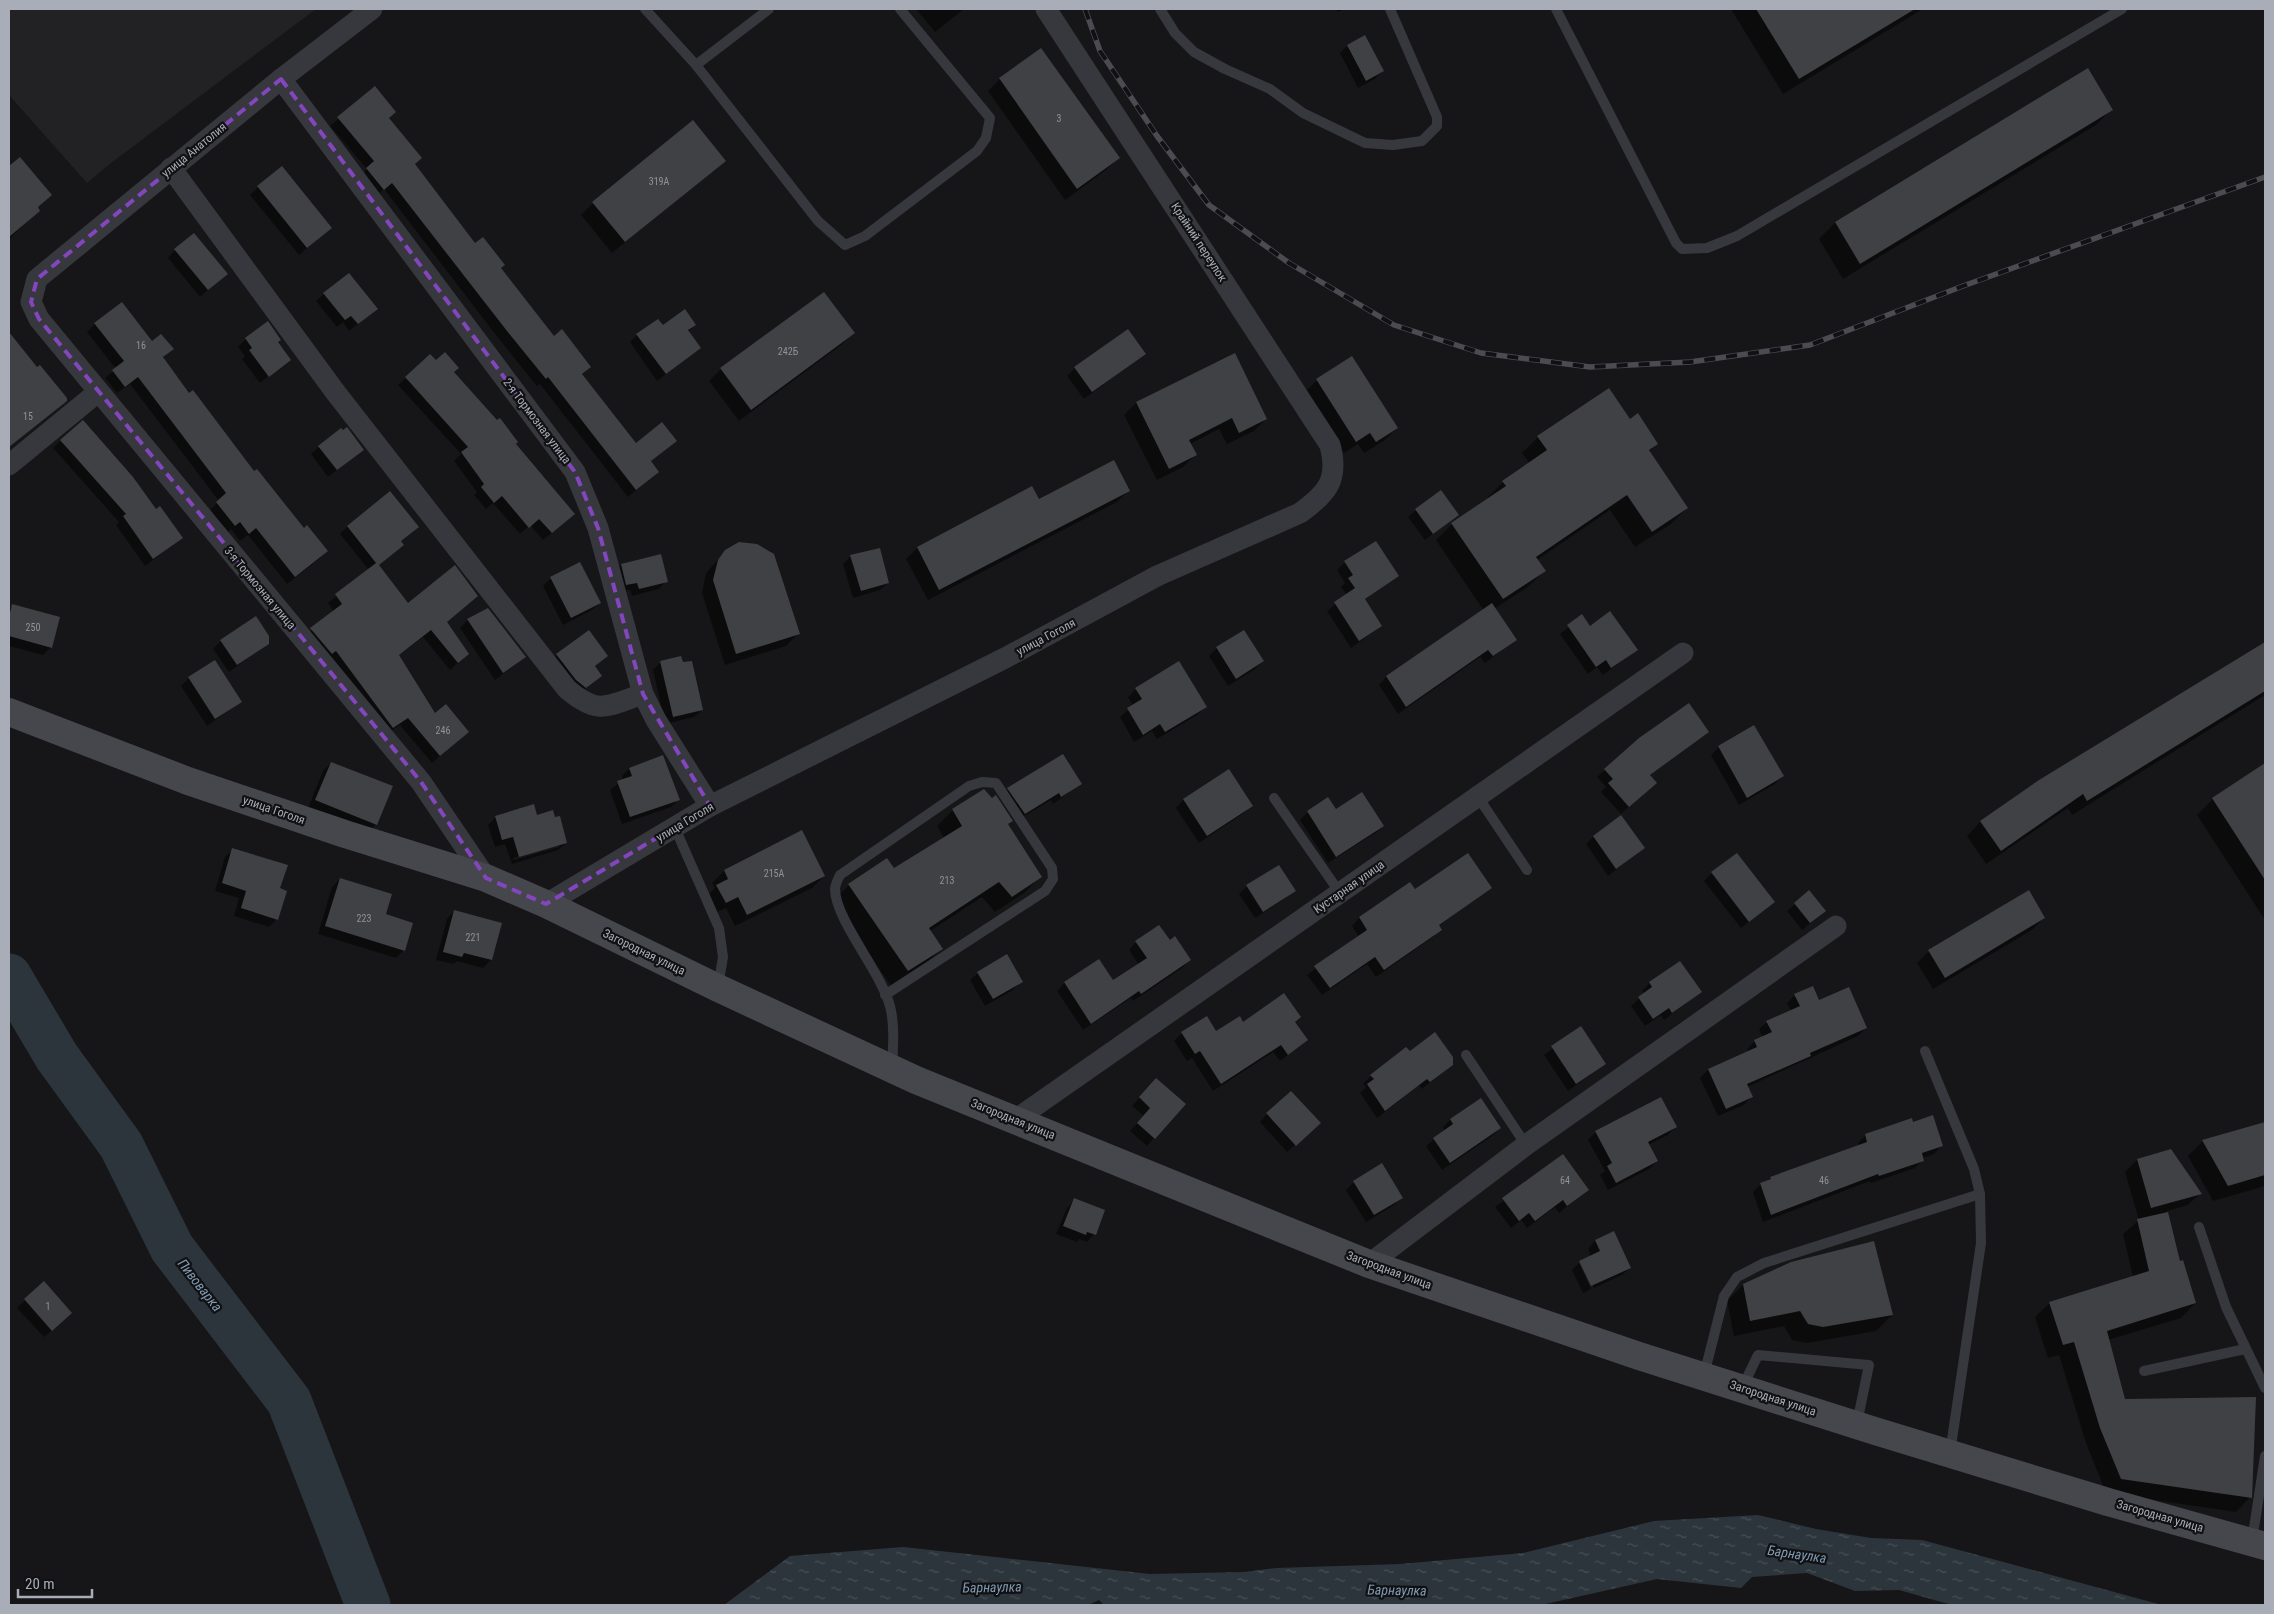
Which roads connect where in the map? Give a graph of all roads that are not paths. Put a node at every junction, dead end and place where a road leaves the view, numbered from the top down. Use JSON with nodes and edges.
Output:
{"nodes":[{"id":1,"x":372,"y":9,"type":"edge"},
{"id":2,"x":645,"y":9,"type":"edge"},
{"id":3,"x":769,"y":9,"type":"edge"},
{"id":4,"x":900,"y":9,"type":"edge"},
{"id":5,"x":1046,"y":9,"type":"edge"},
{"id":6,"x":1160,"y":9,"type":"edge"},
{"id":7,"x":1390,"y":9,"type":"edge"},
{"id":8,"x":1556,"y":9,"type":"edge"},
{"id":9,"x":2122,"y":9,"type":"edge"},
{"id":10,"x":696,"y":64,"type":"junction"},
{"id":11,"x":281,"y":79,"type":"junction"},
{"id":12,"x":171,"y":168,"type":"junction"},
{"id":13,"x":31,"y":302,"type":"joint"},
{"id":14,"x":98,"y":392,"type":"junction"},
{"id":15,"x":9,"y":465,"type":"edge"},
{"id":16,"x":1330,"y":481,"type":"joint"},
{"id":17,"x":1683,"y":653,"type":"dead end"},
{"id":18,"x":643,"y":694,"type":"junction"},
{"id":19,"x":9,"y":712,"type":"edge"},
{"id":20,"x":1478,"y":797,"type":"junction"},
{"id":21,"x":1274,"y":798,"type":"dead end"},
{"id":22,"x":710,"y":806,"type":"junction"},
{"id":23,"x":675,"y":828,"type":"junction"},
{"id":24,"x":1527,"y":870,"type":"dead end"},
{"id":25,"x":486,"y":878,"type":"junction"},
{"id":26,"x":1340,"y":893,"type":"junction"},
{"id":27,"x":546,"y":904,"type":"junction"},
{"id":28,"x":1836,"y":926,"type":"dead end"},
{"id":29,"x":718,"y":988,"type":"junction"},
{"id":30,"x":885,"y":995,"type":"junction"},
{"id":31,"x":1925,"y":1051,"type":"dead end"},
{"id":32,"x":1466,"y":1055,"type":"dead end"},
{"id":33,"x":892,"y":1068,"type":"junction"},
{"id":34,"x":1015,"y":1120,"type":"junction"},
{"id":35,"x":1526,"y":1145,"type":"junction"},
{"id":36,"x":1980,"y":1194,"type":"junction"},
{"id":37,"x":2199,"y":1227,"type":"dead end"},
{"id":38,"x":1369,"y":1264,"type":"junction"},
{"id":39,"x":2245,"y":1349,"type":"junction"},
{"id":40,"x":2144,"y":1371,"type":"dead end"},
{"id":41,"x":1703,"y":1376,"type":"junction"},
{"id":42,"x":2265,"y":1388,"type":"edge"},
{"id":43,"x":1742,"y":1389,"type":"junction"},
{"id":44,"x":1857,"y":1425,"type":"junction"},
{"id":45,"x":1949,"y":1454,"type":"junction"},
{"id":46,"x":2265,"y":1456,"type":"edge"},
{"id":47,"x":2259,"y":1544,"type":"edge"}],
"edges":[{"from":1,"to":11,"type":"street","name":"улица Анатолия"},
{"from":2,"to":10,"type":"lane"},
{"from":3,"to":10,"type":"lane"},
{"from":4,"to":10,"type":"lane"},
{"from":5,"to":16,"type":"street","name":"Крайний переулок"},
{"from":6,"to":7,"type":"lane"},
{"from":8,"to":9,"type":"lane"},
{"from":11,"to":12,"type":"street","name":"улица Анатолия"},
{"from":11,"to":18,"type":"street","name":"2-я Тормозная улица"},
{"from":12,"to":13,"type":"street","name":"улица Анатолия"},
{"from":12,"to":18,"type":"street"},
{"from":13,"to":14,"type":"street","name":"3-я Тормозная улица"},
{"from":14,"to":15,"type":"street"},
{"from":14,"to":25,"type":"street","name":"3-я Тормозная улица"},
{"from":16,"to":22,"type":"street","name":"улица Гоголя"},
{"from":17,"to":20,"type":"street","name":"Кустарная улица"},
{"from":18,"to":22,"type":"street","name":"2-я Тормозная улица"},
{"from":19,"to":25,"type":"main road","name":"улица Гоголя"},
{"from":20,"to":24,"type":"lane"},
{"from":20,"to":26,"type":"street","name":"Кустарная улица"},
{"from":21,"to":26,"type":"lane"},
{"from":22,"to":23,"type":"street","name":"улица Гоголя"},
{"from":23,"to":27,"type":"street","name":"улица Гоголя"},
{"from":23,"to":29,"type":"lane"},
{"from":25,"to":27,"type":"main road","name":"улица Гоголя"},
{"from":26,"to":34,"type":"street","name":"Кустарная улица"},
{"from":27,"to":29,"type":"main road","name":"Загородная улица"},
{"from":28,"to":35,"type":"street"},
{"from":29,"to":33,"type":"main road","name":"Загородная улица"},
{"from":30,"to":30,"type":"lane"},
{"from":30,"to":33,"type":"lane"},
{"from":31,"to":36,"type":"lane"},
{"from":32,"to":35,"type":"lane"},
{"from":33,"to":34,"type":"main road","name":"Загородная улица"},
{"from":34,"to":38,"type":"main road","name":"Загородная улица"},
{"from":35,"to":38,"type":"street"},
{"from":36,"to":41,"type":"lane"},
{"from":36,"to":45,"type":"lane"},
{"from":37,"to":39,"type":"lane"},
{"from":38,"to":41,"type":"main road","name":"Загородная улица"},
{"from":39,"to":40,"type":"lane"},
{"from":39,"to":42,"type":"lane"},
{"from":41,"to":43,"type":"main road","name":"Загородная улица"},
{"from":43,"to":44,"type":"main road","name":"Загородная улица"},
{"from":43,"to":44,"type":"lane"},
{"from":44,"to":45,"type":"main road","name":"Загородная улица"},
{"from":45,"to":47,"type":"main road","name":"Загородная улица"},
{"from":46,"to":47,"type":"lane"}]}
